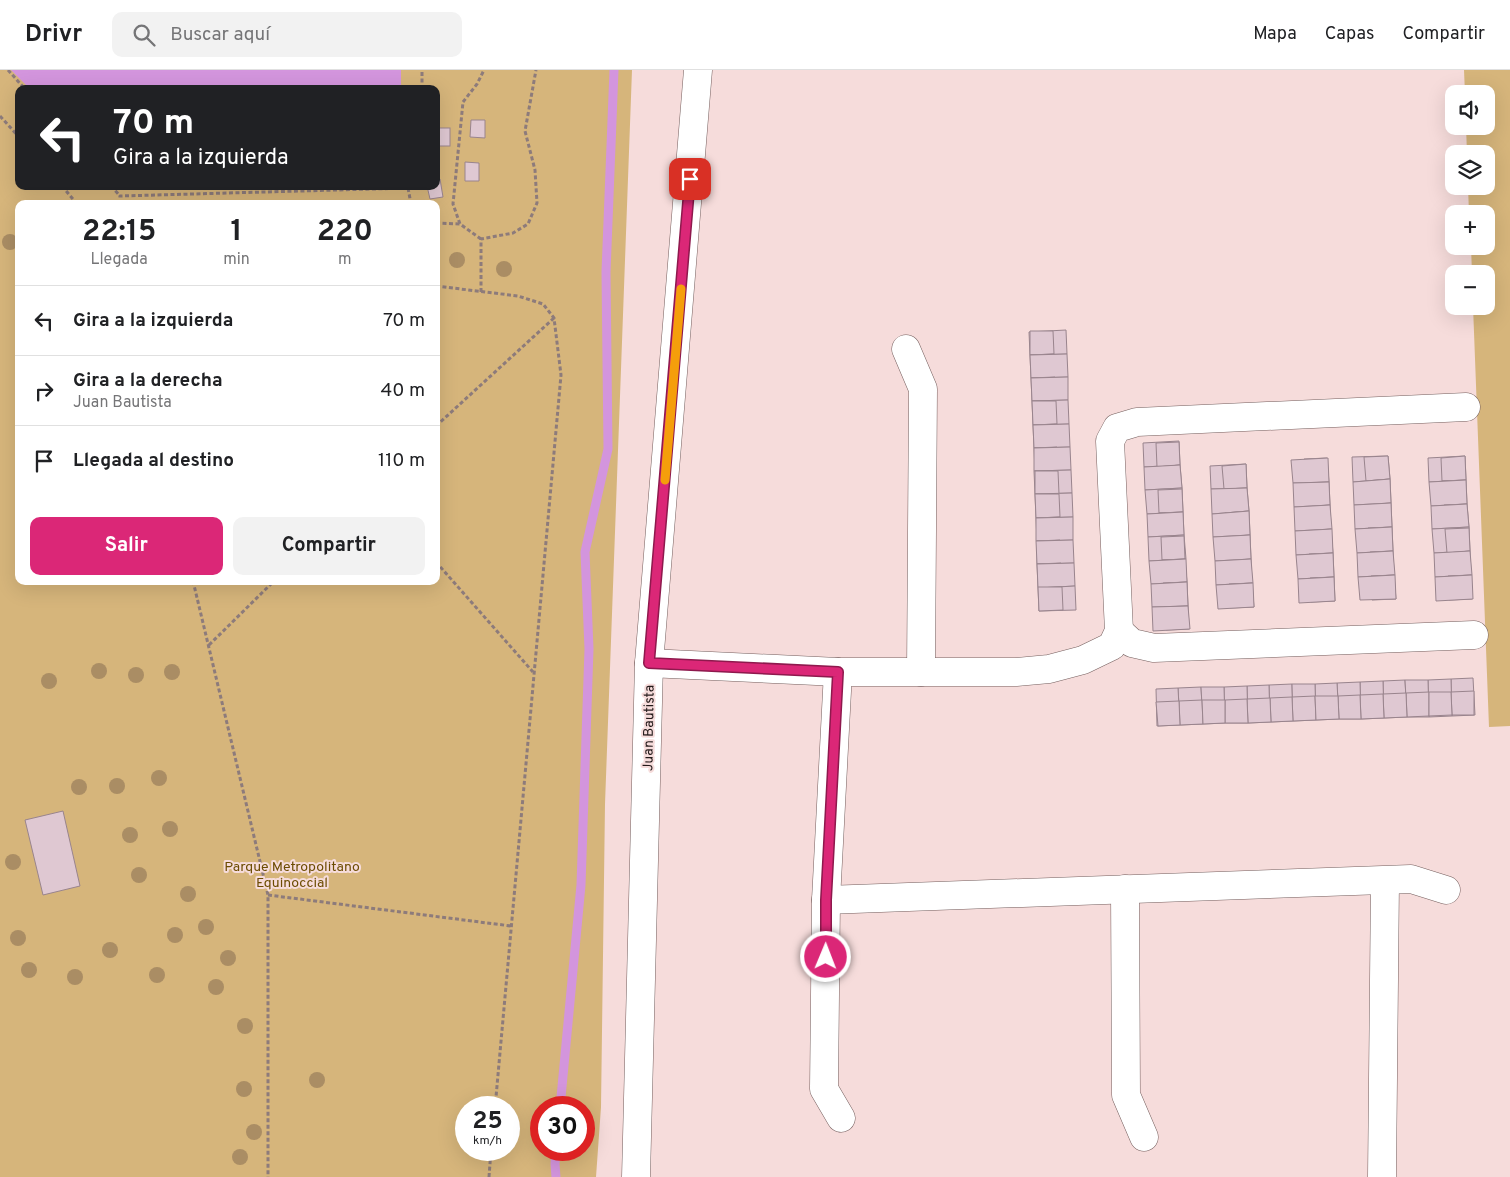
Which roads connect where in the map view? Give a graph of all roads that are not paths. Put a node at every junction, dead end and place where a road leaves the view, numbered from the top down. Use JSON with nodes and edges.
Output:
{"nodes":[{"id":1,"x":698,"y":70,"type":"edge"},
{"id":2,"x":906,"y":348,"type":"dead end"},
{"id":3,"x":1466,"y":407,"type":"dead end"},
{"id":4,"x":1119,"y":631,"type":"junction"},
{"id":5,"x":1474,"y":635,"type":"dead end"},
{"id":6,"x":649,"y":663,"type":"junction"},
{"id":7,"x":838,"y":672,"type":"junction"},
{"id":8,"x":921,"y":672,"type":"junction"},
{"id":9,"x":1385,"y":881,"type":"junction"},
{"id":10,"x":1125,"y":889,"type":"junction"},
{"id":11,"x":1446,"y":890,"type":"dead end"},
{"id":12,"x":826,"y":900,"type":"junction"},
{"id":13,"x":841,"y":1118,"type":"dead end"},
{"id":14,"x":1144,"y":1137,"type":"dead end"},
{"id":15,"x":636,"y":1177,"type":"edge"},
{"id":16,"x":1382,"y":1177,"type":"edge"}],
"edges":[{"from":1,"to":6,"type":"street","name":"Juan Bautista"},
{"from":2,"to":8,"type":"street"},
{"from":3,"to":4,"type":"street"},
{"from":4,"to":5,"type":"street"},
{"from":4,"to":8,"type":"street"},
{"from":6,"to":7,"type":"street"},
{"from":6,"to":15,"type":"street","name":"Juan Bautista"},
{"from":7,"to":8,"type":"street"},
{"from":7,"to":12,"type":"street"},
{"from":9,"to":10,"type":"street"},
{"from":9,"to":11,"type":"street"},
{"from":9,"to":16,"type":"street"},
{"from":10,"to":12,"type":"street"},
{"from":10,"to":14,"type":"street"},
{"from":12,"to":13,"type":"street"}]}
